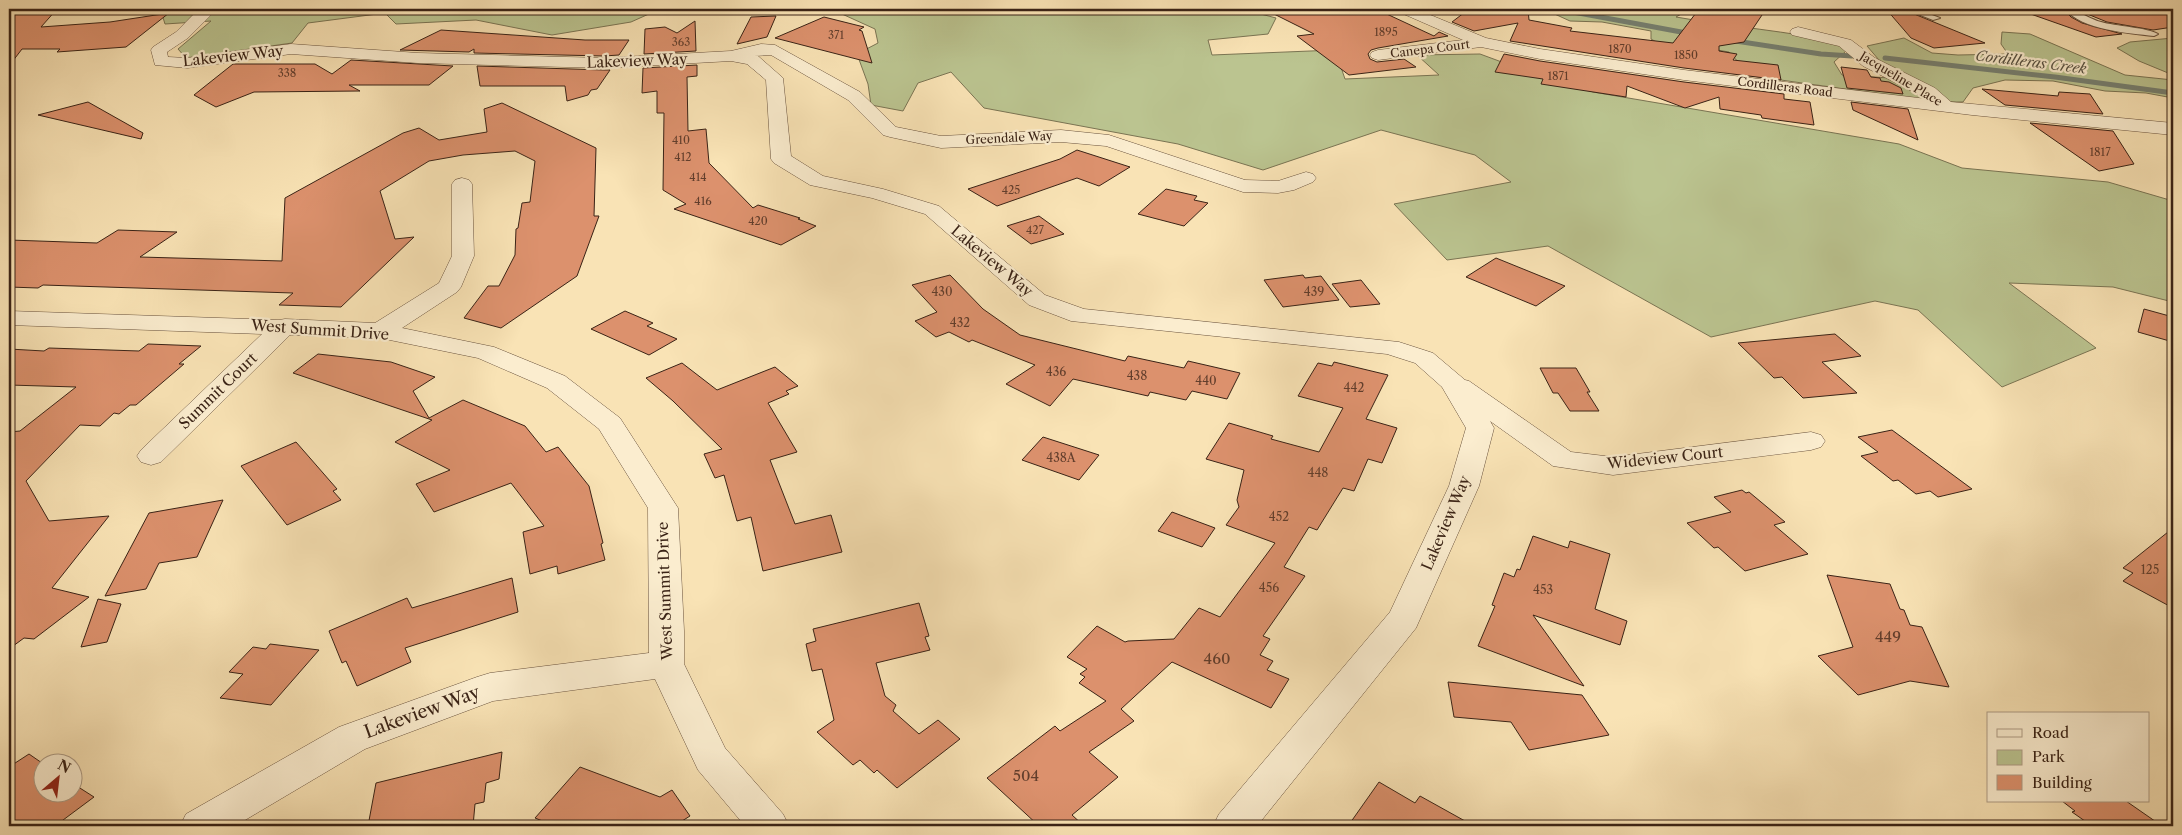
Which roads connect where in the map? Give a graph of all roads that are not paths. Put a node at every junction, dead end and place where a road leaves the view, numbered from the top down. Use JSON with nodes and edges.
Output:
{"nodes":[{"id":1,"x":206,"y":9,"type":"edge"},
{"id":2,"x":1404,"y":9,"type":"edge"},
{"id":3,"x":1909,"y":9,"type":"edge"},
{"id":4,"x":2069,"y":9,"type":"edge"},
{"id":5,"x":1936,"y":18,"type":"dead end"},
{"id":6,"x":1798,"y":32,"type":"dead end"},
{"id":7,"x":2154,"y":34,"type":"dead end"},
{"id":8,"x":1482,"y":42,"type":"junction"},
{"id":9,"x":1378,"y":55,"type":"dead end"},
{"id":10,"x":731,"y":56,"type":"junction"},
{"id":11,"x":1948,"y":107,"type":"junction"},
{"id":12,"x":2173,"y":129,"type":"edge"},
{"id":13,"x":1306,"y":178,"type":"dead end"},
{"id":14,"x":462,"y":184,"type":"dead end"},
{"id":15,"x":9,"y":318,"type":"edge"},
{"id":16,"x":285,"y":326,"type":"junction"},
{"id":17,"x":380,"y":331,"type":"junction"},
{"id":18,"x":1453,"y":382,"type":"junction"},
{"id":19,"x":1811,"y":441,"type":"dead end"},
{"id":20,"x":151,"y":456,"type":"dead end"},
{"id":21,"x":666,"y":664,"type":"junction"},
{"id":22,"x":200,"y":826,"type":"edge"},
{"id":23,"x":770,"y":826,"type":"edge"},
{"id":24,"x":1233,"y":826,"type":"edge"}],
"edges":[{"from":1,"to":10,"type":"street","name":"Lakeview Way"},
{"from":2,"to":8,"type":"street","name":"Cordilleras Road"},
{"from":3,"to":5,"type":"lane"},
{"from":4,"to":7,"type":"lane"},
{"from":6,"to":11,"type":"street","name":"Jacqueline Place"},
{"from":8,"to":9,"type":"street","name":"Canepa Court"},
{"from":8,"to":11,"type":"street","name":"Cordilleras Road"},
{"from":10,"to":13,"type":"street","name":"Greendale Way"},
{"from":10,"to":18,"type":"street","name":"Lakeview Way"},
{"from":11,"to":12,"type":"street","name":"Cordilleras Road"},
{"from":14,"to":17,"type":"street"},
{"from":15,"to":16,"type":"street","name":"West Summit Drive"},
{"from":16,"to":17,"type":"street","name":"West Summit Drive"},
{"from":16,"to":20,"type":"street","name":"Summit Court"},
{"from":17,"to":21,"type":"street","name":"West Summit Drive"},
{"from":18,"to":19,"type":"street","name":"Wideview Court"},
{"from":18,"to":24,"type":"street","name":"Lakeview Way"},
{"from":21,"to":22,"type":"street","name":"Lakeview Way"},
{"from":21,"to":23,"type":"street","name":"West Summit Drive"}]}
